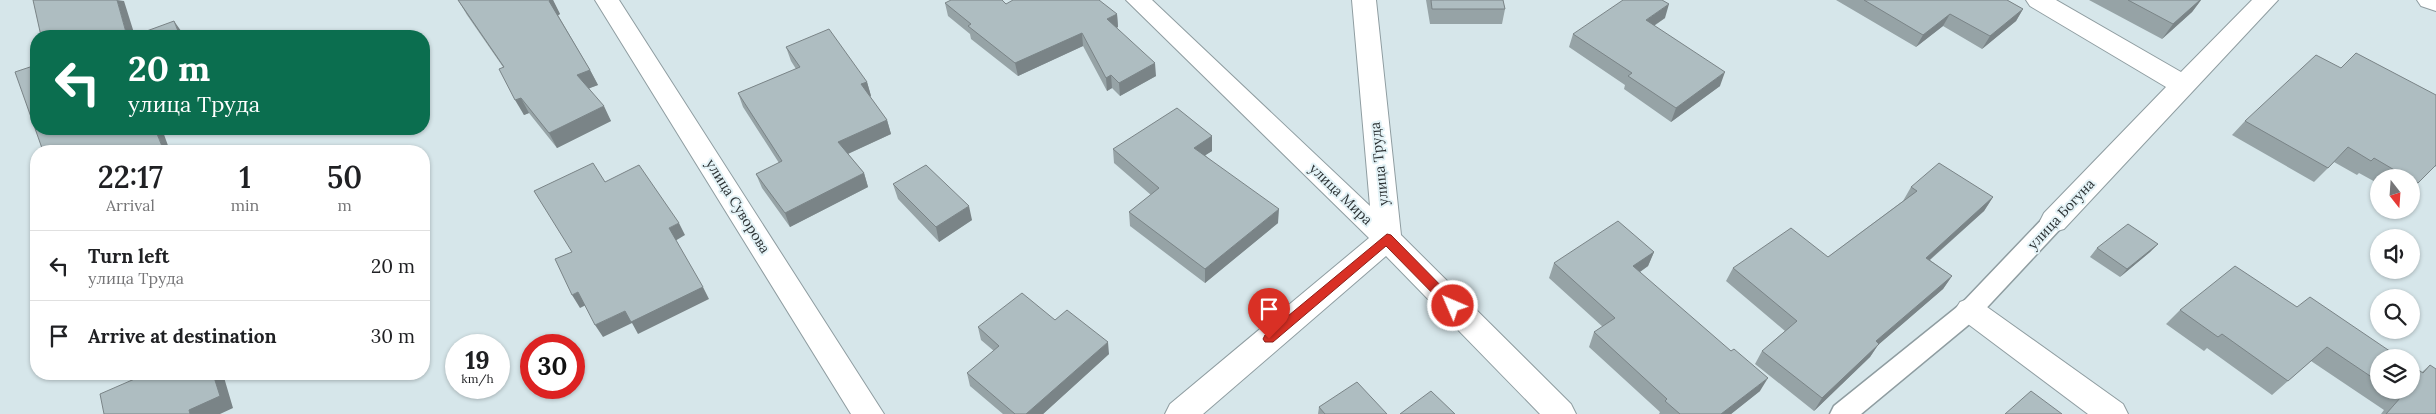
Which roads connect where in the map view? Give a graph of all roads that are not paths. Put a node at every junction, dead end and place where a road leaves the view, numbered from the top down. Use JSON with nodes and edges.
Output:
{"nodes":[{"id":1,"x":607,"y":0,"type":"edge"},
{"id":2,"x":1138,"y":0,"type":"edge"},
{"id":3,"x":1364,"y":0,"type":"edge"},
{"id":4,"x":2038,"y":0,"type":"edge"},
{"id":5,"x":2266,"y":0,"type":"edge"},
{"id":6,"x":2429,"y":0,"type":"edge"},
{"id":7,"x":2436,"y":3,"type":"edge"},
{"id":8,"x":2183,"y":84,"type":"junction"},
{"id":9,"x":2054,"y":221,"type":"joint"},
{"id":10,"x":1387,"y":239,"type":"junction"},
{"id":11,"x":1970,"y":310,"type":"junction"},
{"id":12,"x":868,"y":414,"type":"edge"},
{"id":13,"x":1181,"y":414,"type":"edge"},
{"id":14,"x":1560,"y":414,"type":"edge"},
{"id":15,"x":1842,"y":414,"type":"edge"},
{"id":16,"x":2112,"y":414,"type":"edge"}],
"edges":[{"from":1,"to":12,"type":"street","name":"улица Суворова"},
{"from":2,"to":10,"type":"street","name":"улица Мира"},
{"from":3,"to":10,"type":"street","name":"улица Труда"},
{"from":4,"to":8,"type":"street"},
{"from":5,"to":8,"type":"street","name":"улица Богуна"},
{"from":6,"to":7,"type":"street"},
{"from":8,"to":9,"type":"street","name":"улица Богуна"},
{"from":9,"to":11,"type":"lane","name":"улица Богуна"},
{"from":10,"to":13,"type":"street"},
{"from":10,"to":14,"type":"street","name":"улица Мира"},
{"from":11,"to":15,"type":"lane","name":"улица Богуна"},
{"from":11,"to":16,"type":"street"}]}
